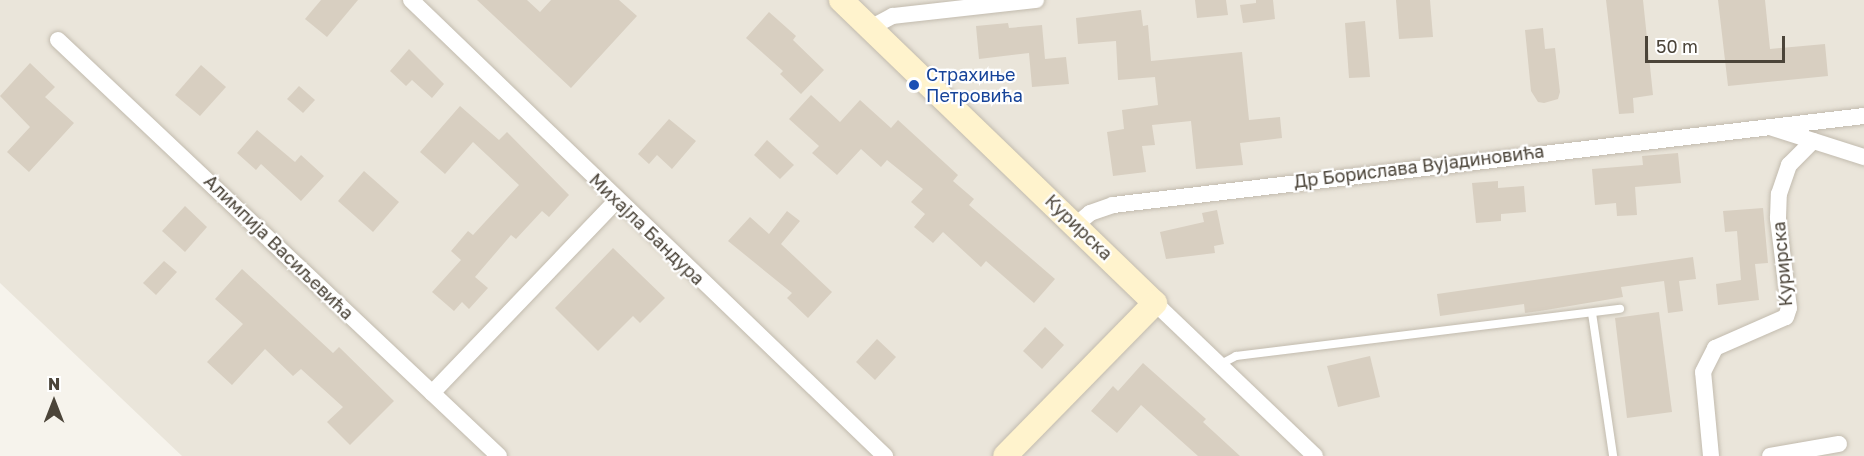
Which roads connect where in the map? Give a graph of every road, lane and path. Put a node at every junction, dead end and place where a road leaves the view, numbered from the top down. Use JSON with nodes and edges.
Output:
{"nodes":[{"id":1,"x":411,"y":0,"type":"edge"},
{"id":2,"x":841,"y":0,"type":"edge"},
{"id":3,"x":1036,"y":0,"type":"edge"},
{"id":4,"x":870,"y":28,"type":"junction"},
{"id":5,"x":58,"y":40,"type":"dead end"},
{"id":6,"x":1864,"y":116,"type":"edge"},
{"id":7,"x":1766,"y":126,"type":"junction"},
{"id":8,"x":1813,"y":141,"type":"junction"},
{"id":9,"x":1864,"y":157,"type":"edge"},
{"id":10,"x":617,"y":200,"type":"junction"},
{"id":11,"x":1077,"y":224,"type":"junction"},
{"id":12,"x":1155,"y":303,"type":"junction"},
{"id":13,"x":1620,"y":309,"type":"dead end"},
{"id":14,"x":1592,"y":313,"type":"junction"},
{"id":15,"x":1221,"y":364,"type":"junction"},
{"id":16,"x":432,"y":393,"type":"junction"},
{"id":17,"x":1839,"y":444,"type":"dead end"},
{"id":18,"x":499,"y":456,"type":"edge"},
{"id":19,"x":885,"y":456,"type":"edge"},
{"id":20,"x":1005,"y":456,"type":"edge"},
{"id":21,"x":1315,"y":456,"type":"edge"},
{"id":22,"x":1613,"y":456,"type":"edge"},
{"id":23,"x":1711,"y":456,"type":"edge"},
{"id":24,"x":1770,"y":456,"type":"edge"}],
"edges":[{"from":1,"to":10,"type":"street","name":"Михајла Бандура"},
{"from":2,"to":4,"type":"street","name":"Курирска"},
{"from":3,"to":4,"type":"street"},
{"from":4,"to":11,"type":"street","name":"Курирска"},
{"from":5,"to":16,"type":"street","name":"Алимпија Васиљевића"},
{"from":6,"to":7,"type":"street","name":"Др Борислава Вујадиновића"},
{"from":7,"to":8,"type":"street","name":"Др Борислава Вујадиновића"},
{"from":7,"to":11,"type":"street","name":"Др Борислава Вујадиновића"},
{"from":8,"to":9,"type":"street","name":"Др Борислава Вујадиновића"},
{"from":8,"to":23,"type":"street","name":"Курирска"},
{"from":10,"to":16,"type":"street"},
{"from":10,"to":19,"type":"street","name":"Михајла Бандура"},
{"from":11,"to":12,"type":"street","name":"Курирска"},
{"from":12,"to":15,"type":"street","name":"Курирска"},
{"from":12,"to":20,"type":"street"},
{"from":13,"to":14,"type":"lane"},
{"from":14,"to":15,"type":"lane"},
{"from":14,"to":22,"type":"lane"},
{"from":15,"to":21,"type":"street","name":"Курирска"},
{"from":16,"to":18,"type":"street","name":"Алимпија Васиљевића"},
{"from":17,"to":24,"type":"street"}]}
